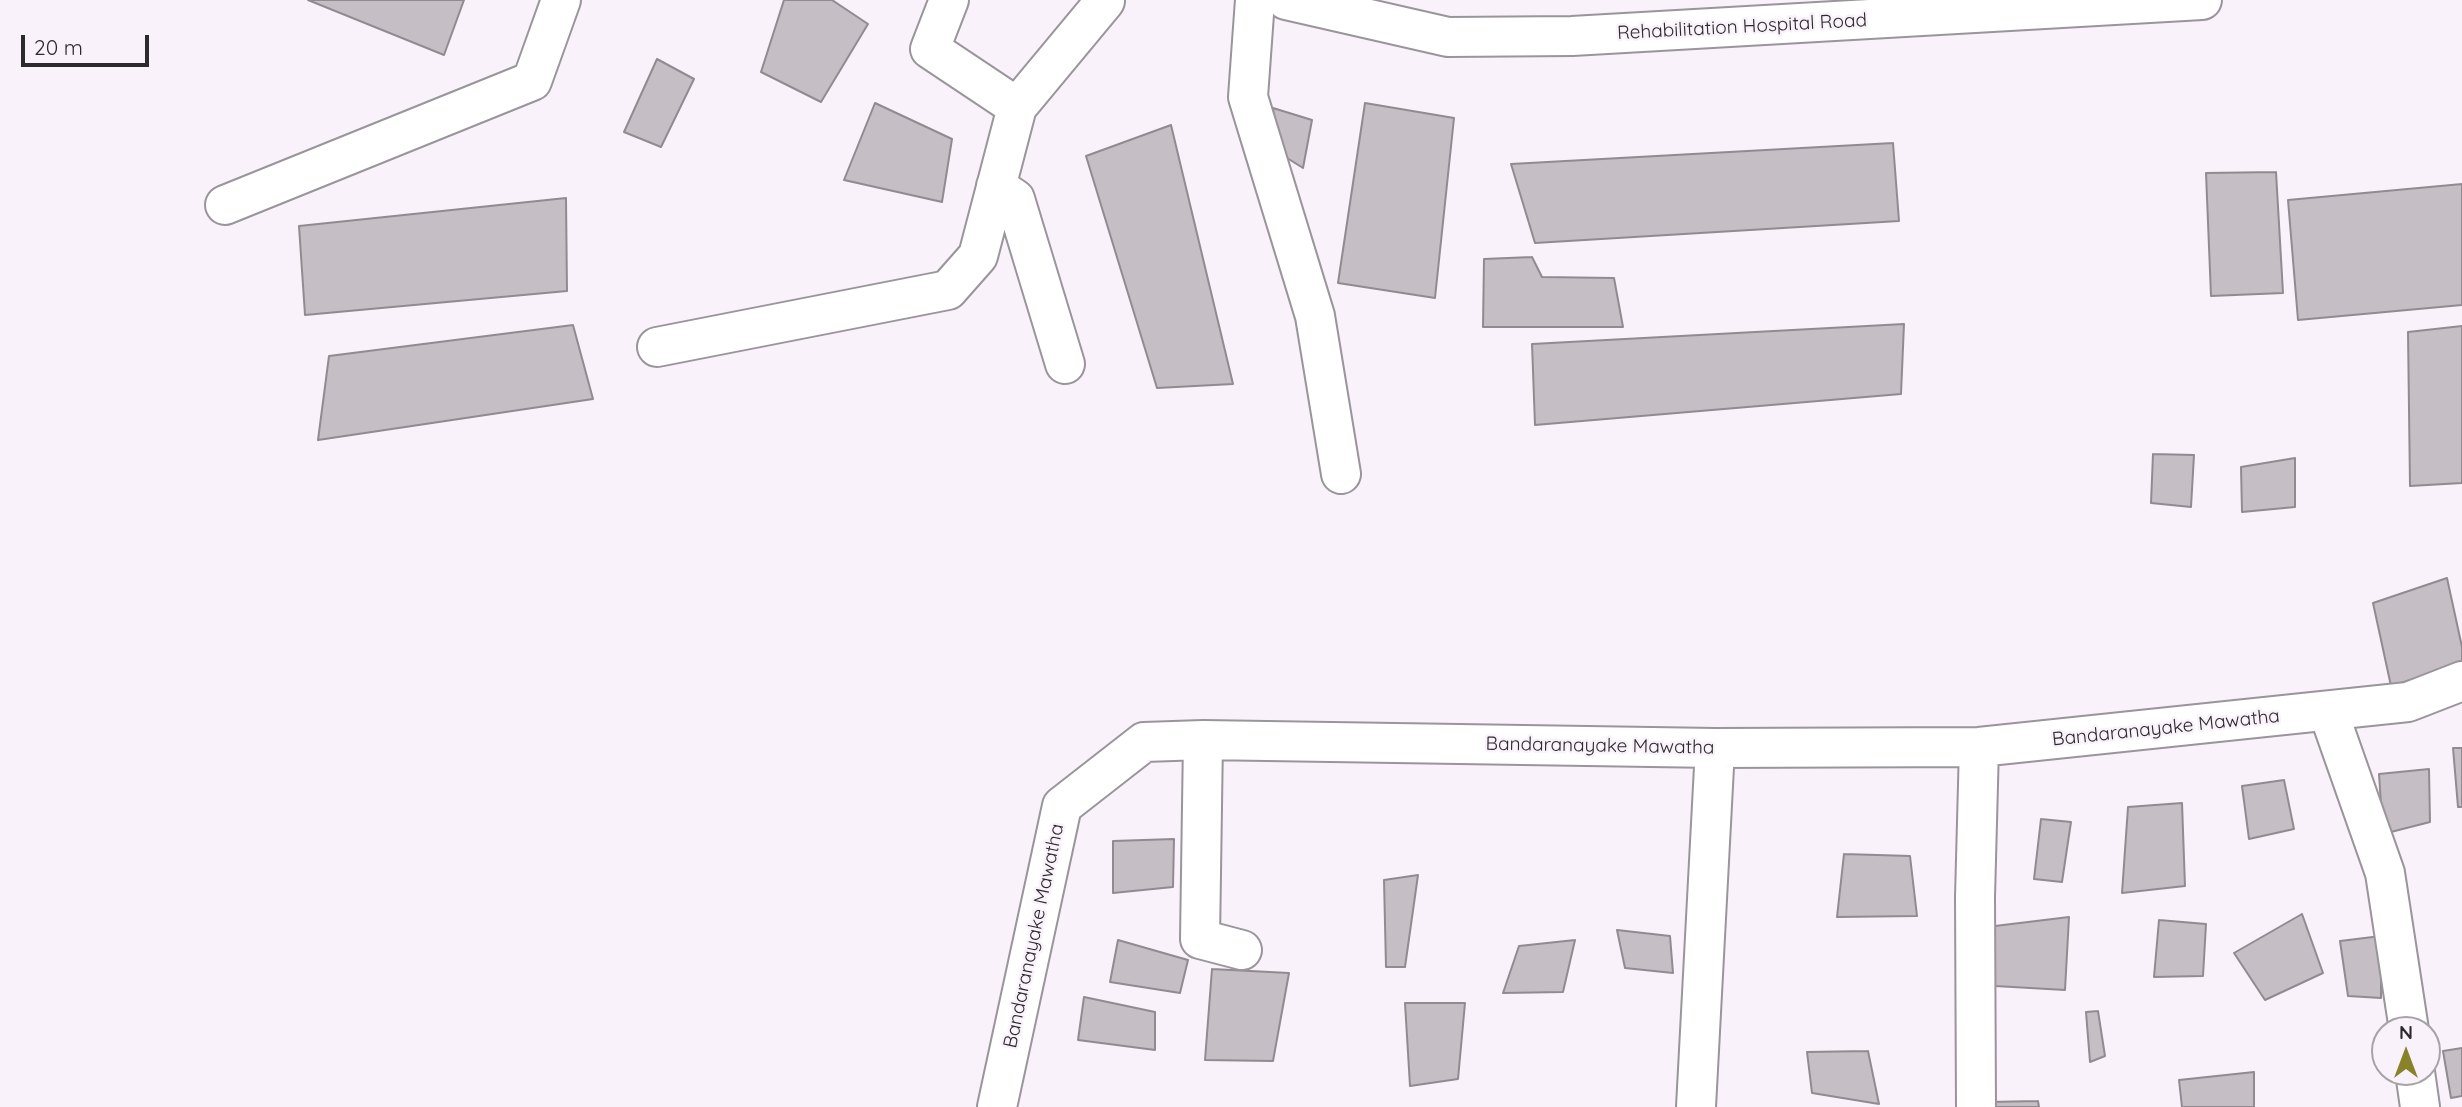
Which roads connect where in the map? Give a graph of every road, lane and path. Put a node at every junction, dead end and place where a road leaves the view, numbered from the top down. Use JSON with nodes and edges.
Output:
{"nodes":[{"id":1,"x":561,"y":0,"type":"edge"},
{"id":2,"x":948,"y":0,"type":"edge"},
{"id":3,"x":1105,"y":0,"type":"edge"},
{"id":4,"x":1255,"y":0,"type":"edge"},
{"id":5,"x":1286,"y":0,"type":"edge"},
{"id":6,"x":2202,"y":0,"type":"edge"},
{"id":7,"x":1017,"y":107,"type":"junction"},
{"id":8,"x":996,"y":186,"type":"junction"},
{"id":9,"x":225,"y":205,"type":"dead end"},
{"id":10,"x":657,"y":347,"type":"dead end"},
{"id":11,"x":1065,"y":364,"type":"dead end"},
{"id":12,"x":1341,"y":474,"type":"dead end"},
{"id":13,"x":2462,"y":681,"type":"edge"},
{"id":14,"x":2329,"y":711,"type":"junction"},
{"id":15,"x":1203,"y":740,"type":"junction"},
{"id":16,"x":1979,"y":747,"type":"junction"},
{"id":17,"x":1715,"y":748,"type":"junction"},
{"id":18,"x":1242,"y":950,"type":"dead end"},
{"id":19,"x":2407,"y":1016,"type":"edge"},
{"id":20,"x":2417,"y":1086,"type":"edge"},
{"id":21,"x":997,"y":1107,"type":"edge"},
{"id":22,"x":1696,"y":1107,"type":"edge"},
{"id":23,"x":1976,"y":1107,"type":"edge"},
{"id":24,"x":2420,"y":1107,"type":"edge"}],
"edges":[{"from":1,"to":9,"type":"street"},
{"from":2,"to":7,"type":"street"},
{"from":3,"to":7,"type":"street"},
{"from":4,"to":12,"type":"street"},
{"from":5,"to":6,"type":"street","name":"Rehabilitation Hospital Road"},
{"from":7,"to":8,"type":"street"},
{"from":8,"to":10,"type":"street"},
{"from":8,"to":11,"type":"street"},
{"from":13,"to":14,"type":"street","name":"Bandaranayake Mawatha"},
{"from":14,"to":16,"type":"street","name":"Bandaranayake Mawatha"},
{"from":14,"to":19,"type":"street"},
{"from":15,"to":17,"type":"street","name":"Bandaranayake Mawatha"},
{"from":15,"to":18,"type":"street"},
{"from":15,"to":21,"type":"street","name":"Bandaranayake Mawatha"},
{"from":16,"to":17,"type":"street","name":"Bandaranayake Mawatha"},
{"from":16,"to":23,"type":"street"},
{"from":17,"to":22,"type":"street"},
{"from":20,"to":24,"type":"street"}]}
